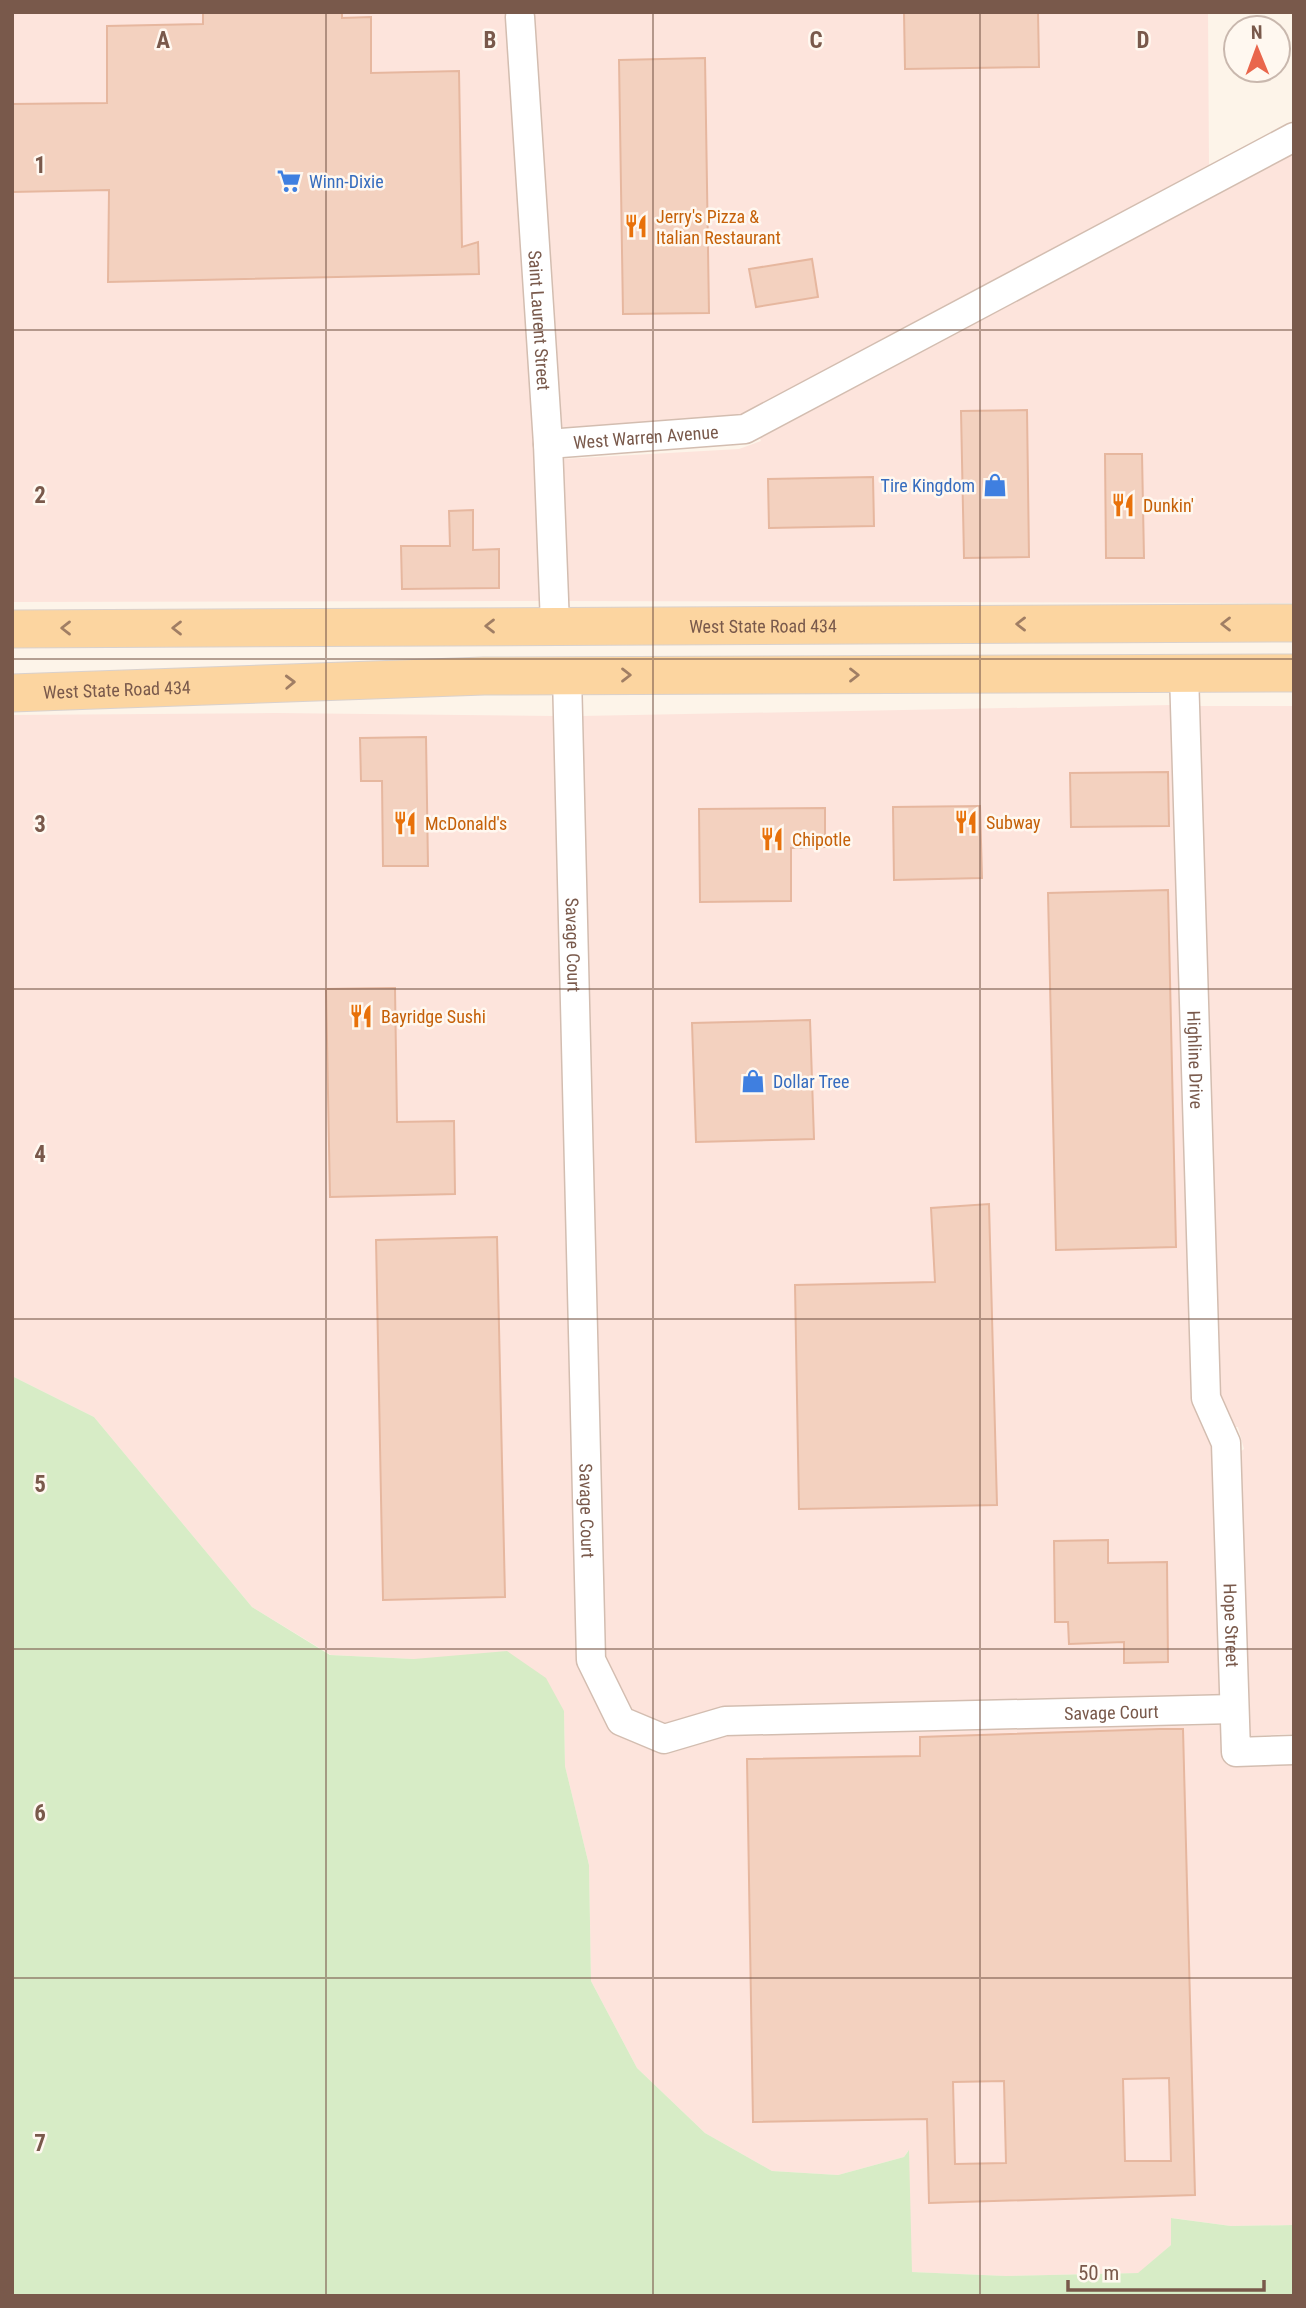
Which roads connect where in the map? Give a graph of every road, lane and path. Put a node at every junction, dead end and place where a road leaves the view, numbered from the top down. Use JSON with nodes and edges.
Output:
{"nodes":[{"id":1,"x":520,"y":17,"type":"dead end"},
{"id":2,"x":1294,"y":137,"type":"edge"},
{"id":3,"x":548,"y":444,"type":"junction"},
{"id":4,"x":1294,"y":624,"type":"edge"},
{"id":5,"x":555,"y":625,"type":"junction"},
{"id":6,"x":632,"y":625,"type":"junction"},
{"id":7,"x":12,"y":629,"type":"edge"},
{"id":8,"x":1184,"y":673,"type":"junction"},
{"id":9,"x":1294,"y":673,"type":"edge"},
{"id":10,"x":566,"y":675,"type":"junction"},
{"id":11,"x":484,"y":676,"type":"junction"},
{"id":12,"x":12,"y":693,"type":"edge"},
{"id":13,"x":1226,"y":1443,"type":"joint"},
{"id":14,"x":1234,"y":1709,"type":"junction"},
{"id":15,"x":1294,"y":1750,"type":"edge"}],
"edges":[{"from":1,"to":3,"type":"street","name":"Saint Laurent Street"},
{"from":2,"to":3,"type":"street","name":"West Warren Avenue"},
{"from":3,"to":5,"type":"street","name":"Saint Laurent Street"},
{"from":4,"to":6,"type":"main road","name":"West State Road 434","one_way":true},
{"from":5,"to":6,"type":"main road","name":"West State Road 434"},
{"from":5,"to":7,"type":"main road","name":"West State Road 434","one_way":true},
{"from":5,"to":11,"type":"main road"},
{"from":6,"to":10,"type":"main road"},
{"from":8,"to":9,"type":"main road"},
{"from":10,"to":8,"type":"main road","one_way":true},
{"from":8,"to":13,"type":"street","name":"Highline Drive"},
{"from":10,"to":11,"type":"main road"},
{"from":10,"to":14,"type":"street","name":"Savage Court"},
{"from":12,"to":11,"type":"main road","name":"West State Road 434","one_way":true},
{"from":13,"to":14,"type":"street","name":"Hope Street"},
{"from":14,"to":15,"type":"street","name":"Hope Street"}]}
